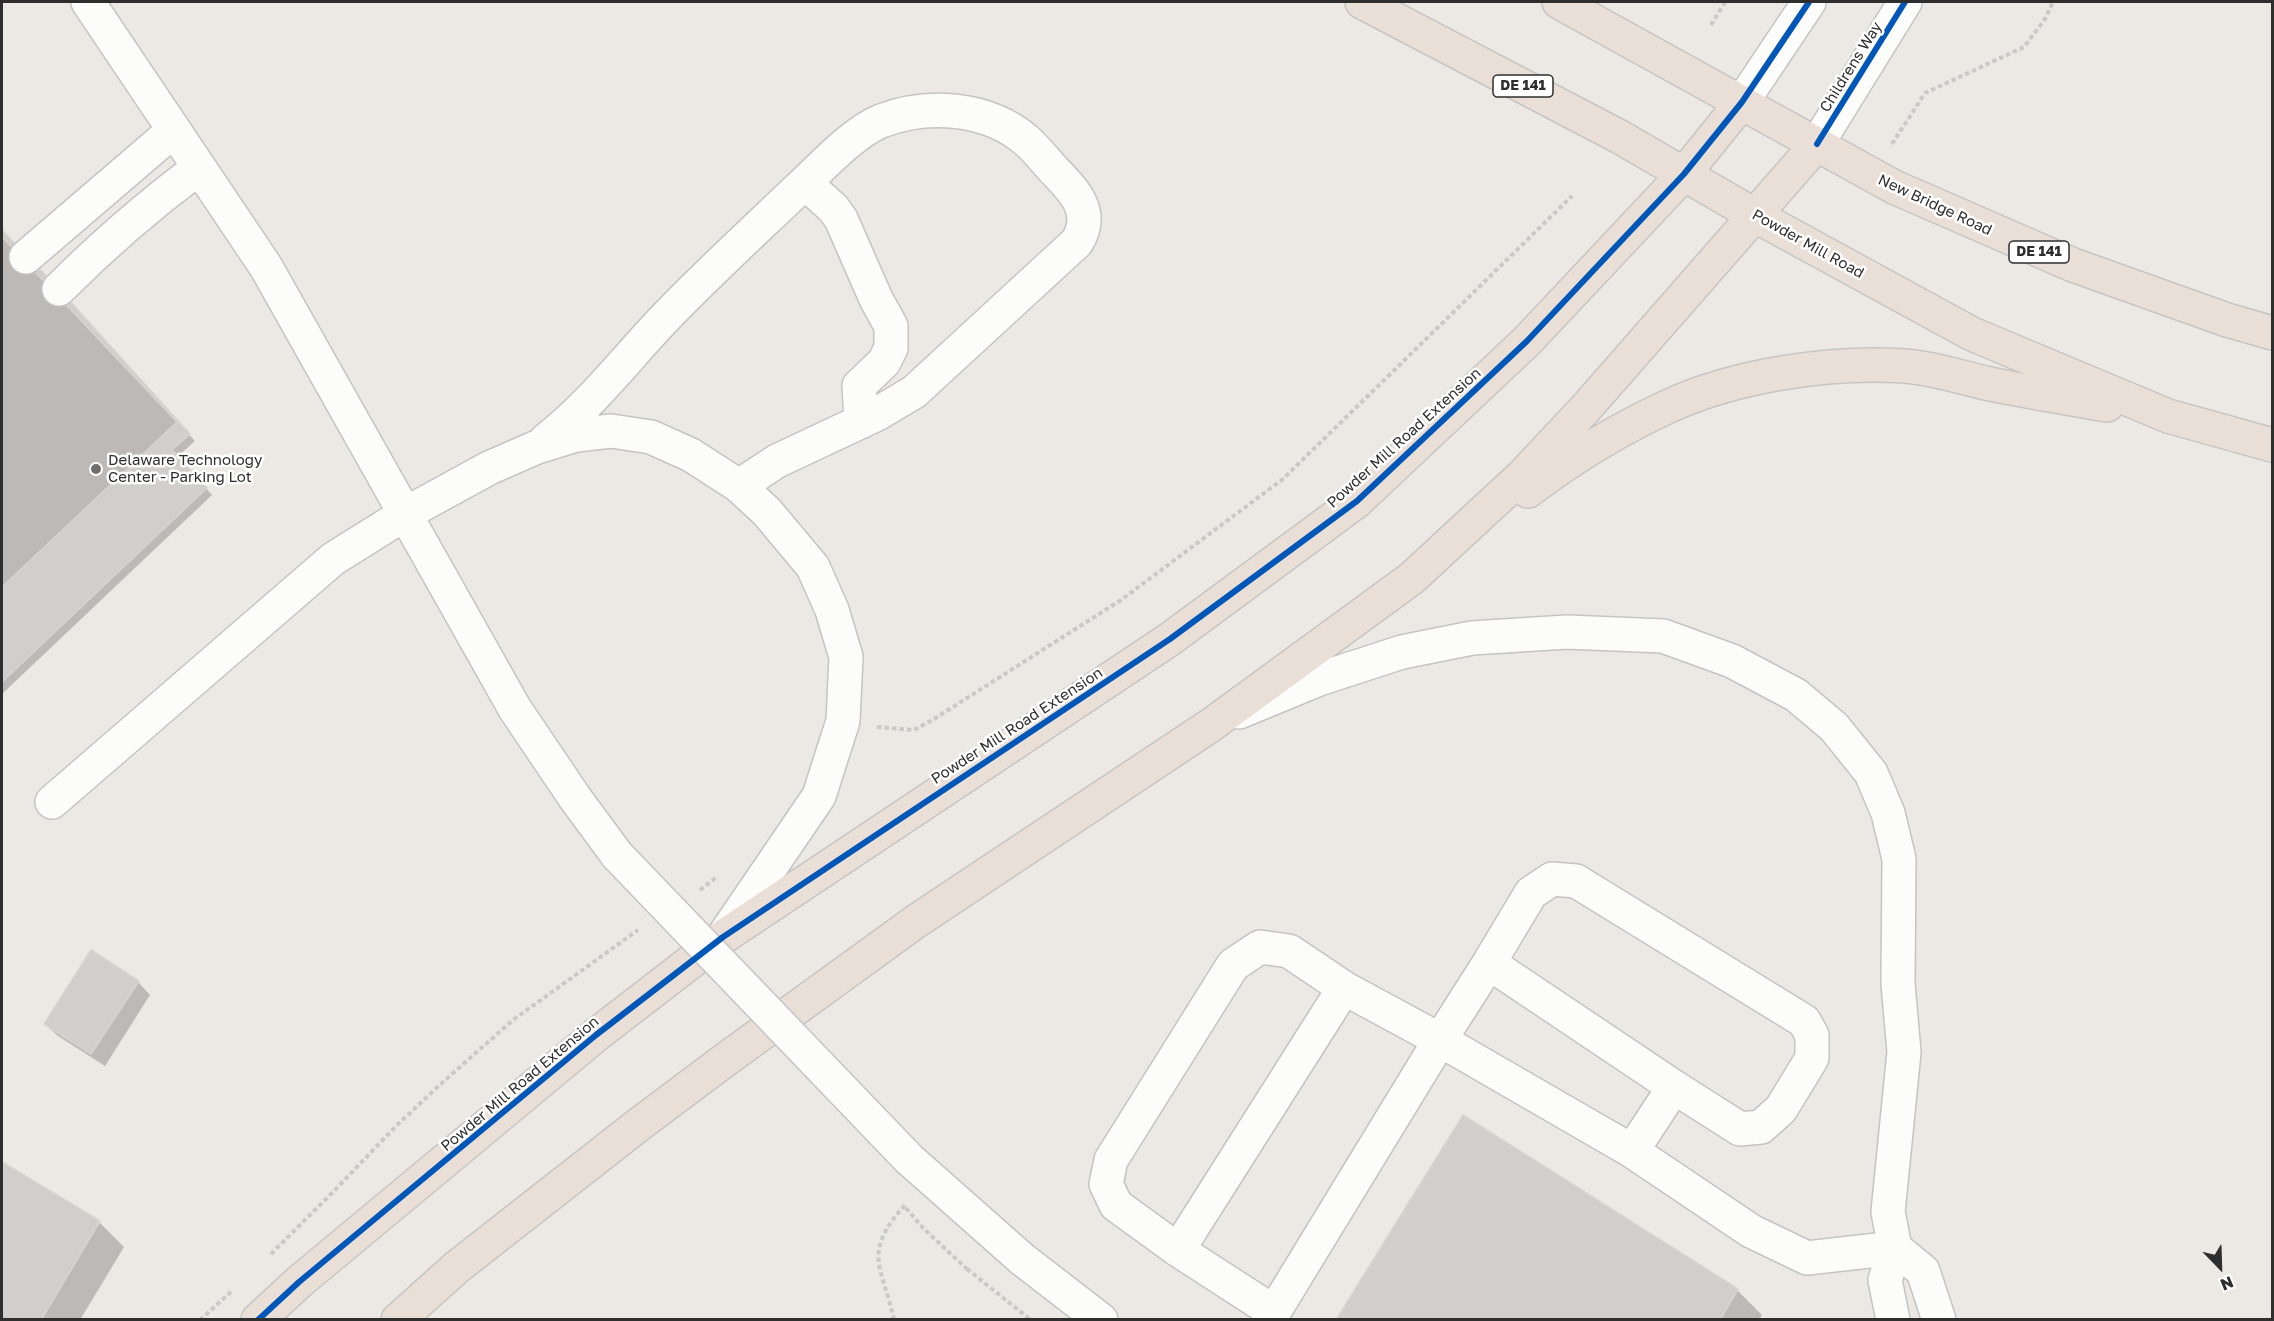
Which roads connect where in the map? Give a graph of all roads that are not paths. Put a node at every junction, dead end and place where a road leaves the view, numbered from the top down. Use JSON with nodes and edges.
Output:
{"nodes":[{"id":1,"x":88,"y":2,"type":"edge"},
{"id":2,"x":1362,"y":2,"type":"edge"},
{"id":3,"x":1559,"y":2,"type":"edge"},
{"id":4,"x":1809,"y":2,"type":"edge"},
{"id":5,"x":1905,"y":2,"type":"edge"},
{"id":6,"x":1742,"y":102,"type":"junction"},
{"id":7,"x":173,"y":131,"type":"junction"},
{"id":8,"x":1817,"y":144,"type":"junction"},
{"id":9,"x":199,"y":168,"type":"junction"},
{"id":10,"x":1684,"y":174,"type":"junction"},
{"id":11,"x":805,"y":183,"type":"junction"},
{"id":12,"x":1756,"y":216,"type":"junction"},
{"id":13,"x":26,"y":257,"type":"dead end"},
{"id":14,"x":59,"y":290,"type":"dead end"},
{"id":15,"x":2272,"y":333,"type":"edge"},
{"id":16,"x":2168,"y":416,"type":"junction"},
{"id":17,"x":861,"y":422,"type":"junction"},
{"id":18,"x":2272,"y":445,"type":"edge"},
{"id":19,"x":537,"y":447,"type":"junction"},
{"id":20,"x":739,"y":486,"type":"junction"},
{"id":21,"x":405,"y":514,"type":"junction"},
{"id":22,"x":1412,"y":578,"type":"junction"},
{"id":23,"x":1211,"y":725,"type":"junction"},
{"id":24,"x":52,"y":802,"type":"dead end"},
{"id":25,"x":723,"y":937,"type":"junction"},
{"id":26,"x":1489,"y":963,"type":"junction"},
{"id":27,"x":1344,"y":987,"type":"junction"},
{"id":28,"x":1440,"y":1040,"type":"junction"},
{"id":29,"x":1674,"y":1087,"type":"junction"},
{"id":30,"x":1632,"y":1151,"type":"junction"},
{"id":31,"x":1894,"y":1248,"type":"junction"},
{"id":32,"x":1178,"y":1250,"type":"junction"},
{"id":33,"x":1271,"y":1316,"type":"edge"},
{"id":34,"x":258,"y":1320,"type":"edge"},
{"id":35,"x":398,"y":1320,"type":"edge"},
{"id":36,"x":1101,"y":1320,"type":"edge"},
{"id":37,"x":1893,"y":1320,"type":"edge"},
{"id":38,"x":1939,"y":1320,"type":"edge"}],
"edges":[{"from":1,"to":7,"type":"street"},
{"from":2,"to":10,"type":"highway","name":"Powder Mill Road","number":"DE 141"},
{"from":3,"to":6,"type":"highway","number":"DE 141"},
{"from":4,"to":6,"type":"street"},
{"from":5,"to":8,"type":"street","name":"Childrens Way"},
{"from":6,"to":8,"type":"highway","name":"New Bridge Road","number":"DE 141"},
{"from":6,"to":10,"type":"highway","name":"Powder Mill Road Extension"},
{"from":7,"to":9,"type":"street"},
{"from":7,"to":13,"type":"street"},
{"from":8,"to":12,"type":"highway"},
{"from":8,"to":15,"type":"highway","name":"New Bridge Road","number":"DE 141"},
{"from":9,"to":14,"type":"street"},
{"from":9,"to":21,"type":"street"},
{"from":10,"to":12,"type":"highway","name":"Powder Mill Road","number":"DE 141"},
{"from":10,"to":25,"type":"highway","name":"Powder Mill Road Extension"},
{"from":11,"to":17,"type":"street"},
{"from":11,"to":17,"type":"street"},
{"from":11,"to":19,"type":"street"},
{"from":12,"to":16,"type":"highway","name":"Powder Mill Road","number":"DE 141"},
{"from":12,"to":22,"type":"highway"},
{"from":16,"to":18,"type":"highway","name":"Powder Mill Road","number":"DE 141"},
{"from":16,"to":22,"type":"highway"},
{"from":17,"to":20,"type":"street"},
{"from":19,"to":20,"type":"street"},
{"from":19,"to":21,"type":"street"},
{"from":20,"to":25,"type":"street"},
{"from":21,"to":24,"type":"street"},
{"from":21,"to":36,"type":"street","bridge":true},
{"from":22,"to":23,"type":"highway"},
{"from":23,"to":31,"type":"street"},
{"from":23,"to":35,"type":"highway"},
{"from":25,"to":34,"type":"highway","name":"Powder Mill Road Extension"},
{"from":26,"to":28,"type":"street"},
{"from":26,"to":29,"type":"street"},
{"from":26,"to":29,"type":"street"},
{"from":27,"to":28,"type":"street"},
{"from":27,"to":32,"type":"street"},
{"from":27,"to":32,"type":"street"},
{"from":28,"to":30,"type":"street"},
{"from":28,"to":33,"type":"street"},
{"from":29,"to":30,"type":"street"},
{"from":30,"to":31,"type":"street"},
{"from":31,"to":37,"type":"street"},
{"from":31,"to":38,"type":"street"},
{"from":32,"to":33,"type":"street"}]}
